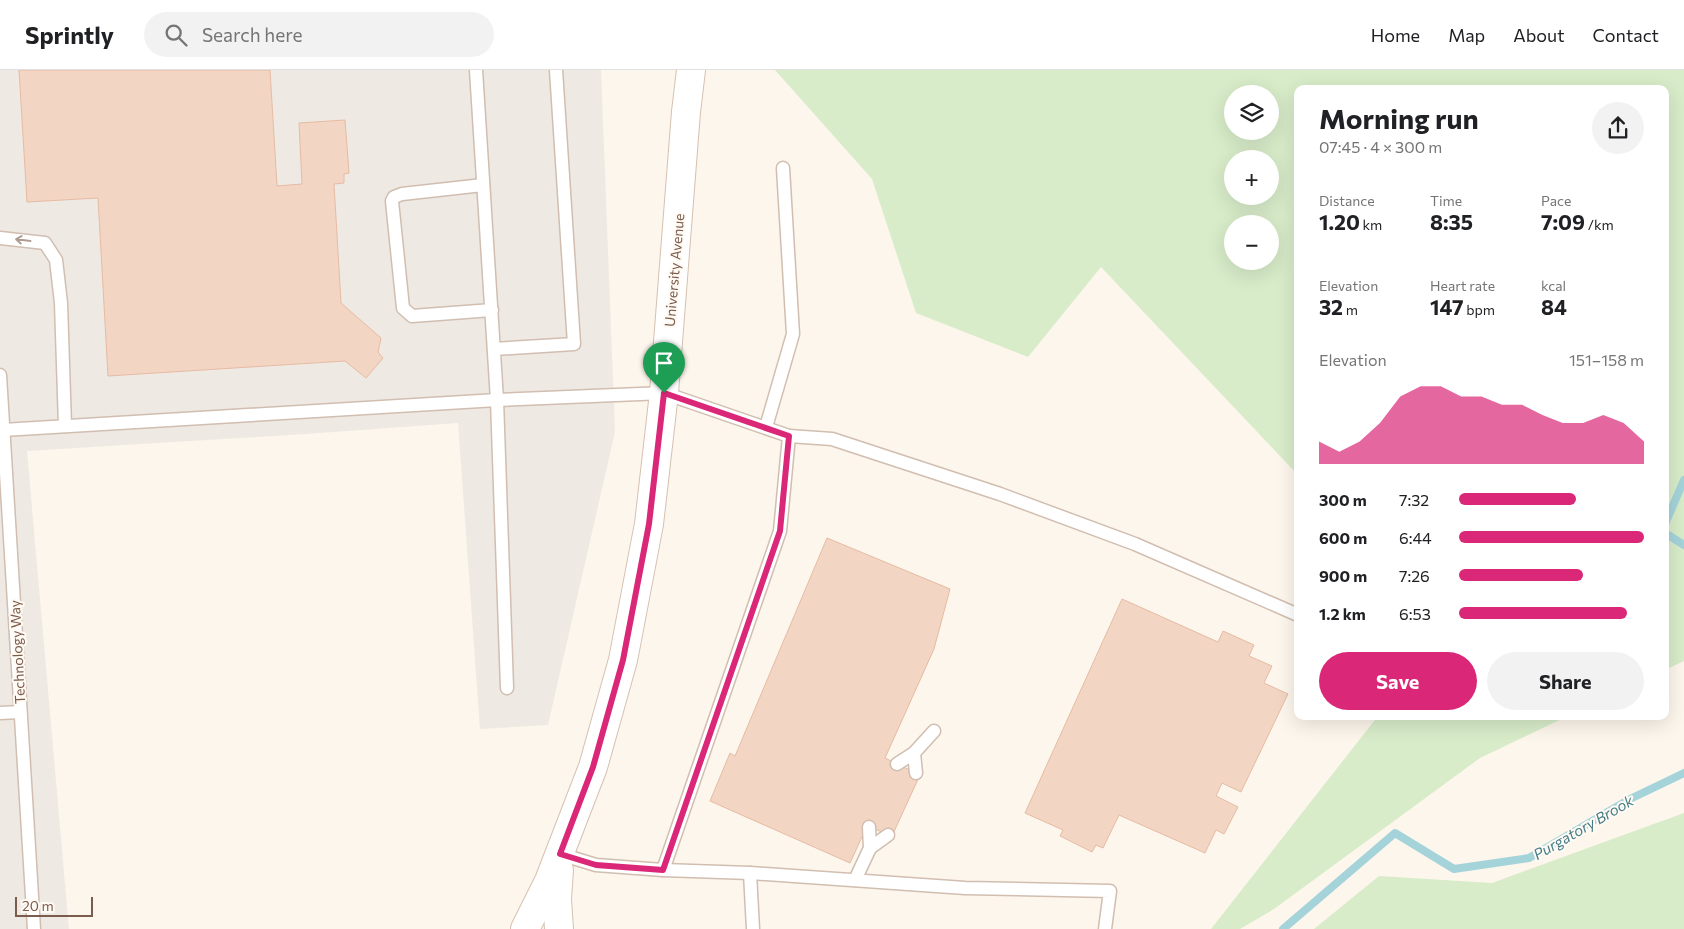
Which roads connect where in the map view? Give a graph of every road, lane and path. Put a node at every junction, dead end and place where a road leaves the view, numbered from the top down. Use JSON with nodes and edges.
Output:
{"nodes":[{"id":1,"x":476,"y":70,"type":"edge"},
{"id":2,"x":556,"y":70,"type":"edge"},
{"id":3,"x":691,"y":70,"type":"edge"},
{"id":4,"x":783,"y":168,"type":"dead end"},
{"id":5,"x":484,"y":185,"type":"junction"},
{"id":6,"x":0,"y":238,"type":"edge"},
{"id":7,"x":492,"y":310,"type":"junction"},
{"id":8,"x":494,"y":349,"type":"junction"},
{"id":9,"x":0,"y":376,"type":"edge"},
{"id":10,"x":664,"y":393,"type":"junction"},
{"id":11,"x":497,"y":400,"type":"junction"},
{"id":12,"x":65,"y":426,"type":"junction"},
{"id":13,"x":766,"y":427,"type":"junction"},
{"id":14,"x":3,"y":430,"type":"junction"},
{"id":15,"x":789,"y":436,"type":"junction"},
{"id":16,"x":1294,"y":613,"type":"edge"},
{"id":17,"x":507,"y":688,"type":"dead end"},
{"id":18,"x":20,"y":712,"type":"junction"},
{"id":19,"x":0,"y":713,"type":"edge"},
{"id":20,"x":934,"y":731,"type":"dead end"},
{"id":21,"x":914,"y":754,"type":"junction"},
{"id":22,"x":897,"y":764,"type":"dead end"},
{"id":23,"x":916,"y":773,"type":"dead end"},
{"id":24,"x":869,"y":827,"type":"dead end"},
{"id":25,"x":888,"y":835,"type":"dead end"},
{"id":26,"x":870,"y":848,"type":"junction"},
{"id":27,"x":560,"y":854,"type":"junction"},
{"id":28,"x":663,"y":870,"type":"junction"},
{"id":29,"x":750,"y":873,"type":"junction"},
{"id":30,"x":855,"y":880,"type":"junction"},
{"id":31,"x":34,"y":929,"type":"edge"},
{"id":32,"x":526,"y":929,"type":"edge"},
{"id":33,"x":559,"y":929,"type":"edge"},
{"id":34,"x":753,"y":929,"type":"edge"},
{"id":35,"x":1105,"y":929,"type":"edge"}],
"edges":[{"from":1,"to":5,"type":"lane"},
{"from":2,"to":8,"type":"lane"},
{"from":3,"to":10,"type":"main road","name":"University Avenue"},
{"from":4,"to":13,"type":"lane"},
{"from":5,"to":7,"type":"lane"},
{"from":5,"to":7,"type":"lane"},
{"from":12,"to":6,"type":"lane","one_way":true},
{"from":7,"to":8,"type":"lane"},
{"from":8,"to":11,"type":"lane"},
{"from":9,"to":14,"type":"lane","name":"Technology Way"},
{"from":10,"to":11,"type":"lane"},
{"from":10,"to":13,"type":"lane"},
{"from":10,"to":27,"type":"main road","name":"University Avenue"},
{"from":11,"to":12,"type":"lane"},
{"from":11,"to":17,"type":"lane"},
{"from":12,"to":14,"type":"lane"},
{"from":13,"to":15,"type":"lane"},
{"from":14,"to":18,"type":"lane","name":"Technology Way"},
{"from":15,"to":16,"type":"lane"},
{"from":15,"to":28,"type":"lane"},
{"from":18,"to":19,"type":"lane"},
{"from":18,"to":31,"type":"lane","name":"Technology Way"},
{"from":20,"to":21,"type":"lane"},
{"from":21,"to":22,"type":"lane"},
{"from":21,"to":23,"type":"lane"},
{"from":24,"to":26,"type":"lane"},
{"from":25,"to":26,"type":"lane"},
{"from":26,"to":30,"type":"lane"},
{"from":27,"to":28,"type":"lane"},
{"from":27,"to":32,"type":"main road","name":"University Avenue"},
{"from":27,"to":33,"type":"main road"},
{"from":28,"to":29,"type":"lane"},
{"from":29,"to":30,"type":"lane"},
{"from":29,"to":34,"type":"lane"},
{"from":30,"to":35,"type":"lane"}]}
